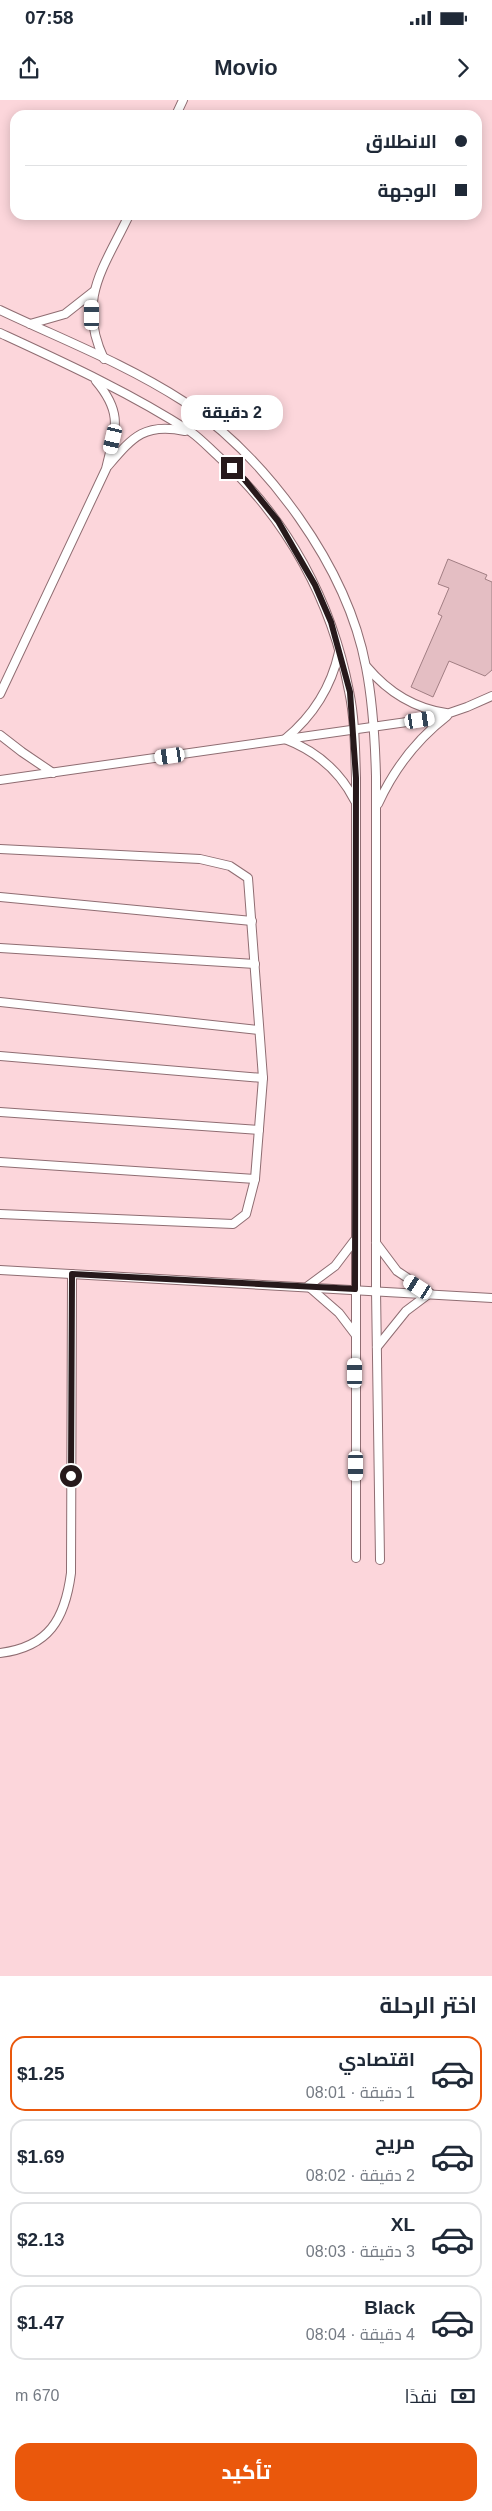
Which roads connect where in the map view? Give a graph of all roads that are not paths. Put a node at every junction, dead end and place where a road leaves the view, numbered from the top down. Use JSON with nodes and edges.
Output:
{"nodes":[{"id":1,"x":127,"y":220,"type":"edge"},
{"id":2,"x":93,"y":292,"type":"junction"},
{"id":3,"x":0,"y":310,"type":"edge"},
{"id":4,"x":30,"y":324,"type":"junction"},
{"id":5,"x":0,"y":333,"type":"edge"},
{"id":6,"x":104,"y":359,"type":"junction"},
{"id":7,"x":93,"y":377,"type":"junction"},
{"id":8,"x":192,"y":433,"type":"junction"},
{"id":9,"x":106,"y":469,"type":"junction"},
{"id":10,"x":340,"y":650,"type":"junction"},
{"id":11,"x":366,"y":665,"type":"junction"},
{"id":12,"x":0,"y":694,"type":"edge"},
{"id":13,"x":492,"y":696,"type":"edge"},
{"id":14,"x":450,"y":714,"type":"junction"},
{"id":15,"x":375,"y":726,"type":"junction"},
{"id":16,"x":354,"y":728,"type":"junction"},
{"id":17,"x":0,"y":735,"type":"edge"},
{"id":18,"x":285,"y":739,"type":"junction"},
{"id":19,"x":53,"y":773,"type":"junction"},
{"id":20,"x":0,"y":779,"type":"edge"},
{"id":21,"x":356,"y":804,"type":"junction"},
{"id":22,"x":376,"y":808,"type":"junction"},
{"id":23,"x":0,"y":849,"type":"edge"},
{"id":24,"x":0,"y":897,"type":"edge"},
{"id":25,"x":252,"y":921,"type":"junction"},
{"id":26,"x":0,"y":948,"type":"edge"},
{"id":27,"x":255,"y":964,"type":"junction"},
{"id":28,"x":0,"y":1002,"type":"edge"},
{"id":29,"x":259,"y":1030,"type":"junction"},
{"id":30,"x":0,"y":1056,"type":"edge"},
{"id":31,"x":263,"y":1078,"type":"junction"},
{"id":32,"x":0,"y":1112,"type":"edge"},
{"id":33,"x":259,"y":1130,"type":"junction"},
{"id":34,"x":0,"y":1162,"type":"edge"},
{"id":35,"x":255,"y":1179,"type":"junction"},
{"id":36,"x":0,"y":1214,"type":"edge"},
{"id":37,"x":355,"y":1239,"type":"junction"},
{"id":38,"x":376,"y":1243,"type":"junction"},
{"id":39,"x":0,"y":1270,"type":"edge"},
{"id":40,"x":72,"y":1274,"type":"junction"},
{"id":41,"x":308,"y":1286,"type":"junction"},
{"id":42,"x":355,"y":1289,"type":"junction"},
{"id":43,"x":376,"y":1290,"type":"junction"},
{"id":44,"x":430,"y":1293,"type":"junction"},
{"id":45,"x":492,"y":1298,"type":"edge"},
{"id":46,"x":355,"y":1335,"type":"junction"},
{"id":47,"x":376,"y":1347,"type":"junction"},
{"id":48,"x":356,"y":1558,"type":"dead end"},
{"id":49,"x":380,"y":1560,"type":"dead end"},
{"id":50,"x":0,"y":1653,"type":"edge"}],
"edges":[{"from":1,"to":2,"type":"lane"},
{"from":2,"to":4,"type":"lane"},
{"from":2,"to":6,"type":"lane"},
{"from":3,"to":4,"type":"lane"},
{"from":4,"to":6,"type":"lane"},
{"from":5,"to":7,"type":"lane"},
{"from":6,"to":11,"type":"lane"},
{"from":7,"to":8,"type":"lane"},
{"from":7,"to":9,"type":"lane"},
{"from":8,"to":9,"type":"lane"},
{"from":8,"to":10,"type":"lane"},
{"from":9,"to":12,"type":"lane"},
{"from":10,"to":16,"type":"lane"},
{"from":10,"to":18,"type":"lane"},
{"from":11,"to":14,"type":"lane"},
{"from":11,"to":15,"type":"lane"},
{"from":13,"to":14,"type":"lane"},
{"from":14,"to":15,"type":"lane"},
{"from":14,"to":22,"type":"lane"},
{"from":15,"to":16,"type":"lane"},
{"from":15,"to":22,"type":"lane"},
{"from":16,"to":18,"type":"lane"},
{"from":16,"to":21,"type":"lane"},
{"from":17,"to":19,"type":"lane"},
{"from":18,"to":19,"type":"lane"},
{"from":18,"to":21,"type":"lane"},
{"from":19,"to":20,"type":"lane"},
{"from":21,"to":37,"type":"lane"},
{"from":22,"to":38,"type":"lane"},
{"from":23,"to":25,"type":"lane"},
{"from":24,"to":25,"type":"lane"},
{"from":25,"to":27,"type":"lane"},
{"from":26,"to":27,"type":"lane"},
{"from":27,"to":29,"type":"lane"},
{"from":28,"to":29,"type":"lane"},
{"from":29,"to":31,"type":"lane"},
{"from":30,"to":31,"type":"lane"},
{"from":31,"to":33,"type":"lane"},
{"from":32,"to":33,"type":"lane"},
{"from":33,"to":35,"type":"lane"},
{"from":34,"to":35,"type":"lane"},
{"from":35,"to":36,"type":"lane"},
{"from":37,"to":41,"type":"lane"},
{"from":37,"to":42,"type":"lane"},
{"from":38,"to":43,"type":"lane"},
{"from":38,"to":44,"type":"lane"},
{"from":39,"to":40,"type":"lane"},
{"from":40,"to":41,"type":"lane"},
{"from":40,"to":50,"type":"lane"},
{"from":41,"to":42,"type":"lane"},
{"from":41,"to":46,"type":"lane"},
{"from":42,"to":43,"type":"lane"},
{"from":42,"to":46,"type":"lane"},
{"from":43,"to":44,"type":"lane"},
{"from":43,"to":47,"type":"lane"},
{"from":44,"to":45,"type":"lane"},
{"from":44,"to":47,"type":"lane"},
{"from":46,"to":48,"type":"lane"},
{"from":47,"to":49,"type":"lane"}]}
